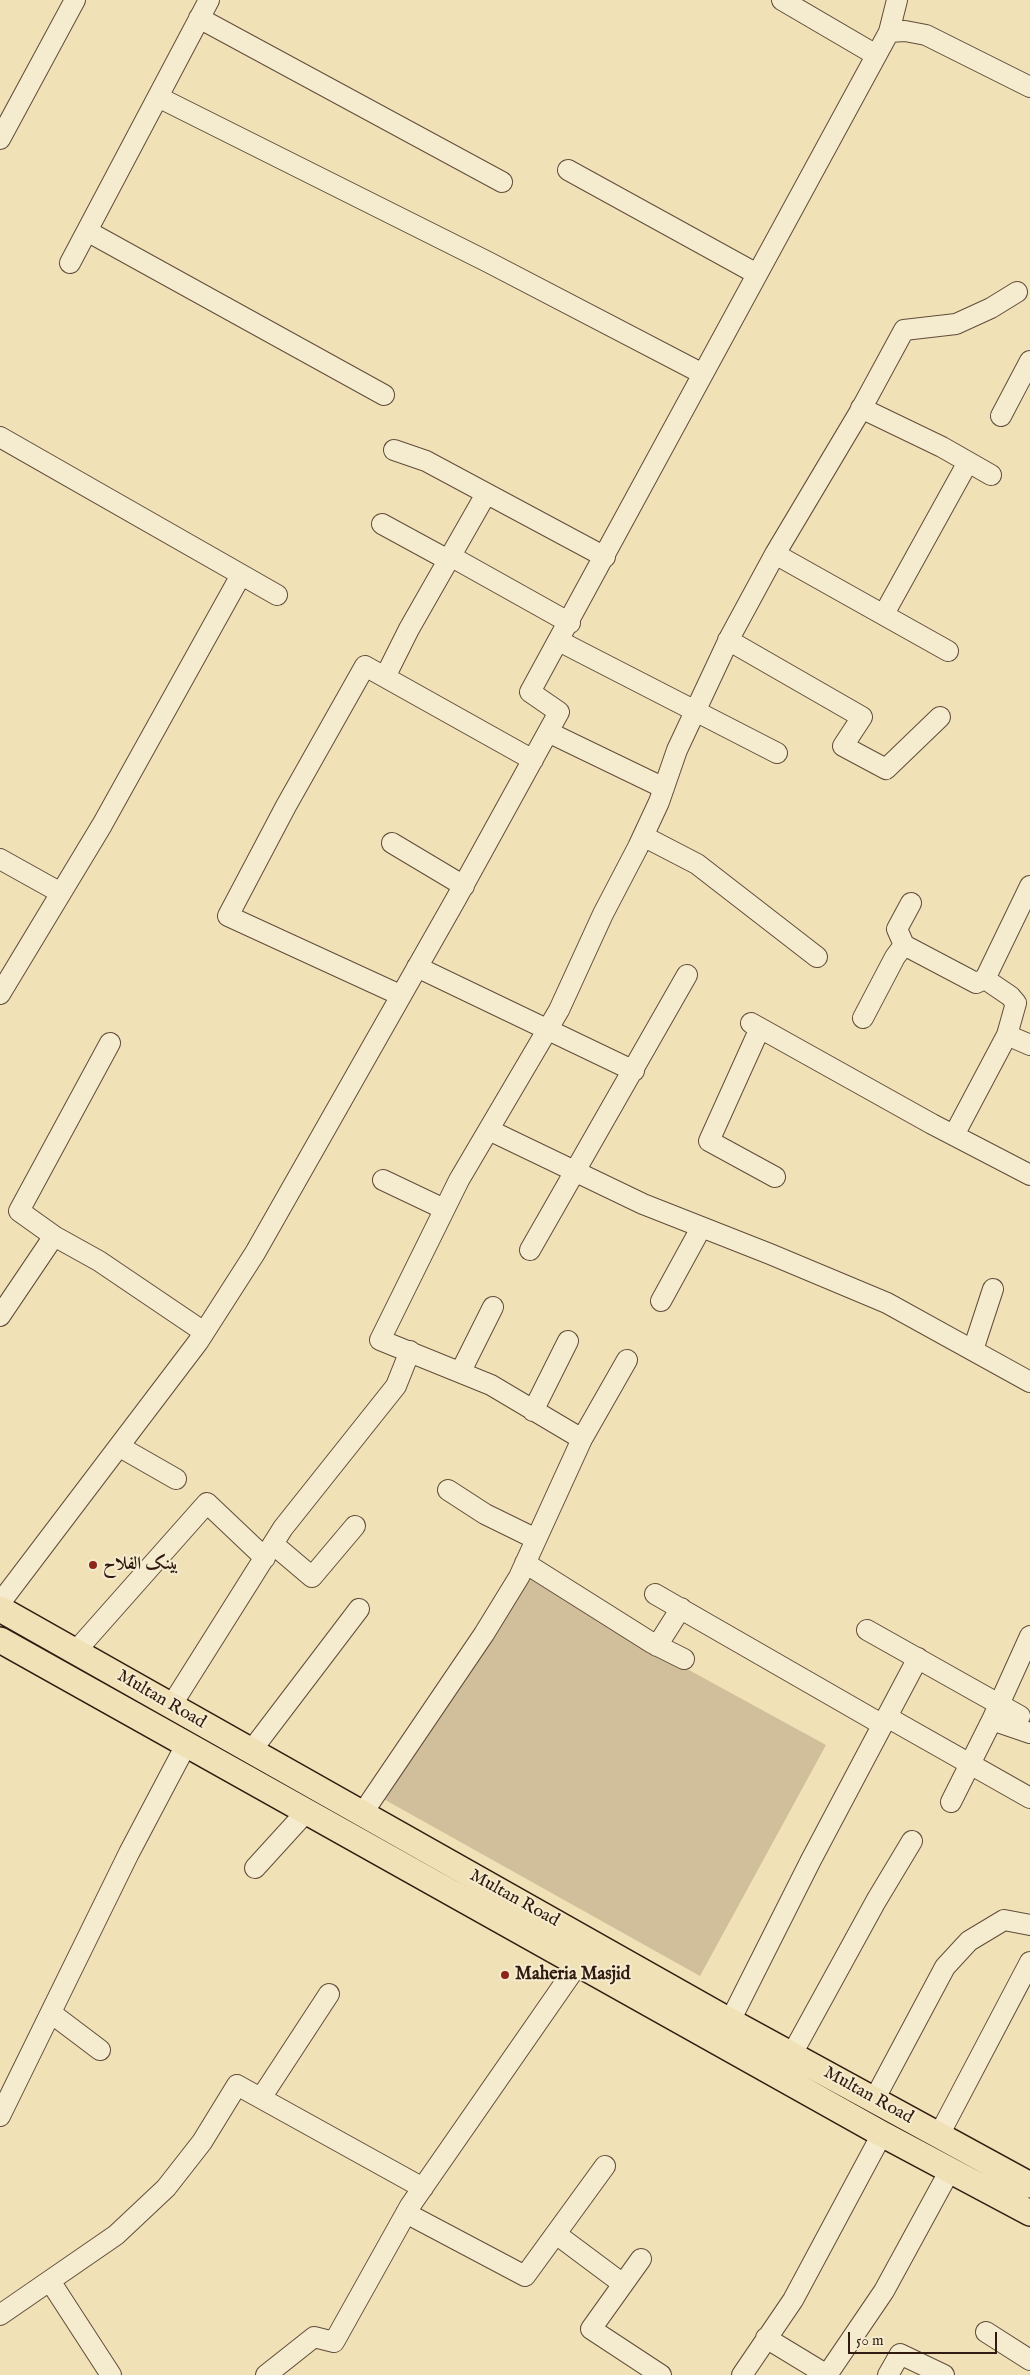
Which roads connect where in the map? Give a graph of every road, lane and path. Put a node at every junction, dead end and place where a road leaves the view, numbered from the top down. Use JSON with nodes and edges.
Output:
{"nodes":[{"id":1,"x":75,"y":0,"type":"edge"},
{"id":2,"x":209,"y":0,"type":"edge"},
{"id":3,"x":782,"y":0,"type":"edge"},
{"id":4,"x":896,"y":0,"type":"edge"},
{"id":5,"x":199,"y":18,"type":"junction"},
{"id":6,"x":889,"y":32,"type":"junction"},
{"id":7,"x":876,"y":55,"type":"junction"},
{"id":8,"x":1030,"y":87,"type":"edge"},
{"id":9,"x":158,"y":97,"type":"junction"},
{"id":10,"x":0,"y":139,"type":"edge"},
{"id":11,"x":568,"y":170,"type":"dead end"},
{"id":12,"x":502,"y":182,"type":"dead end"},
{"id":13,"x":87,"y":231,"type":"junction"},
{"id":14,"x":70,"y":263,"type":"dead end"},
{"id":15,"x":757,"y":274,"type":"junction"},
{"id":16,"x":1021,"y":292,"type":"edge"},
{"id":17,"x":1030,"y":361,"type":"edge"},
{"id":18,"x":703,"y":374,"type":"junction"},
{"id":19,"x":384,"y":395,"type":"dead end"},
{"id":20,"x":862,"y":408,"type":"junction"},
{"id":21,"x":1001,"y":416,"type":"dead end"},
{"id":22,"x":0,"y":437,"type":"edge"},
{"id":23,"x":394,"y":450,"type":"dead end"},
{"id":24,"x":968,"y":462,"type":"junction"},
{"id":25,"x":991,"y":475,"type":"dead end"},
{"id":26,"x":486,"y":494,"type":"junction"},
{"id":27,"x":382,"y":524,"type":"dead end"},
{"id":28,"x":774,"y":554,"type":"junction"},
{"id":29,"x":605,"y":557,"type":"junction"},
{"id":30,"x":451,"y":559,"type":"junction"},
{"id":31,"x":242,"y":575,"type":"junction"},
{"id":32,"x":277,"y":595,"type":"dead end"},
{"id":33,"x":884,"y":614,"type":"junction"},
{"id":34,"x":570,"y":623,"type":"junction"},
{"id":35,"x":728,"y":640,"type":"junction"},
{"id":36,"x":559,"y":641,"type":"junction"},
{"id":37,"x":948,"y":651,"type":"dead end"},
{"id":38,"x":385,"y":677,"type":"junction"},
{"id":39,"x":694,"y":712,"type":"junction"},
{"id":40,"x":940,"y":717,"type":"dead end"},
{"id":41,"x":548,"y":732,"type":"junction"},
{"id":42,"x":777,"y":753,"type":"dead end"},
{"id":43,"x":532,"y":760,"type":"junction"},
{"id":44,"x":664,"y":788,"type":"junction"},
{"id":45,"x":643,"y":836,"type":"junction"},
{"id":46,"x":392,"y":842,"type":"dead end"},
{"id":47,"x":0,"y":859,"type":"edge"},
{"id":48,"x":464,"y":886,"type":"junction"},
{"id":49,"x":1030,"y":886,"type":"edge"},
{"id":50,"x":61,"y":893,"type":"junction"},
{"id":51,"x":911,"y":903,"type":"dead end"},
{"id":52,"x":904,"y":945,"type":"junction"},
{"id":53,"x":817,"y":957,"type":"dead end"},
{"id":54,"x":417,"y":966,"type":"junction"},
{"id":55,"x":687,"y":975,"type":"dead end"},
{"id":56,"x":985,"y":979,"type":"junction"},
{"id":57,"x":0,"y":994,"type":"edge"},
{"id":58,"x":400,"y":995,"type":"junction"},
{"id":59,"x":863,"y":1018,"type":"dead end"},
{"id":60,"x":548,"y":1029,"type":"junction"},
{"id":61,"x":1007,"y":1035,"type":"junction"},
{"id":62,"x":110,"y":1043,"type":"dead end"},
{"id":63,"x":1030,"y":1045,"type":"edge"},
{"id":64,"x":634,"y":1071,"type":"junction"},
{"id":65,"x":489,"y":1130,"type":"junction"},
{"id":66,"x":954,"y":1135,"type":"junction"},
{"id":67,"x":576,"y":1171,"type":"junction"},
{"id":68,"x":1030,"y":1175,"type":"edge"},
{"id":69,"x":775,"y":1177,"type":"dead end"},
{"id":70,"x":383,"y":1180,"type":"dead end"},
{"id":71,"x":444,"y":1209,"type":"junction"},
{"id":72,"x":701,"y":1228,"type":"junction"},
{"id":73,"x":54,"y":1236,"type":"junction"},
{"id":74,"x":530,"y":1250,"type":"dead end"},
{"id":75,"x":993,"y":1289,"type":"dead end"},
{"id":76,"x":661,"y":1301,"type":"dead end"},
{"id":77,"x":493,"y":1307,"type":"dead end"},
{"id":78,"x":0,"y":1316,"type":"edge"},
{"id":79,"x":204,"y":1332,"type":"junction"},
{"id":80,"x":568,"y":1341,"type":"dead end"},
{"id":81,"x":973,"y":1350,"type":"junction"},
{"id":82,"x":410,"y":1351,"type":"junction"},
{"id":83,"x":627,"y":1360,"type":"dead end"},
{"id":84,"x":460,"y":1371,"type":"junction"},
{"id":85,"x":1030,"y":1382,"type":"edge"},
{"id":86,"x":534,"y":1411,"type":"junction"},
{"id":87,"x":582,"y":1440,"type":"junction"},
{"id":88,"x":120,"y":1447,"type":"junction"},
{"id":89,"x":176,"y":1479,"type":"dead end"},
{"id":90,"x":448,"y":1490,"type":"dead end"},
{"id":91,"x":355,"y":1526,"type":"dead end"},
{"id":92,"x":536,"y":1539,"type":"junction"},
{"id":93,"x":269,"y":1551,"type":"junction"},
{"id":94,"x":525,"y":1563,"type":"junction"},
{"id":95,"x":655,"y":1594,"type":"dead end"},
{"id":96,"x":0,"y":1603,"type":"edge"},
{"id":97,"x":681,"y":1608,"type":"junction"},
{"id":98,"x":0,"y":1609,"type":"edge"},
{"id":99,"x":359,"y":1609,"type":"dead end"},
{"id":100,"x":867,"y":1630,"type":"dead end"},
{"id":101,"x":1030,"y":1636,"type":"edge"},
{"id":102,"x":0,"y":1640,"type":"edge"},
{"id":103,"x":657,"y":1646,"type":"junction"},
{"id":104,"x":75,"y":1652,"type":"junction"},
{"id":105,"x":918,"y":1658,"type":"junction"},
{"id":106,"x":684,"y":1659,"type":"dead end"},
{"id":107,"x":171,"y":1706,"type":"junction"},
{"id":108,"x":995,"y":1712,"type":"junction"},
{"id":109,"x":1020,"y":1716,"type":"dead end"},
{"id":110,"x":885,"y":1721,"type":"junction"},
{"id":111,"x":1030,"y":1733,"type":"edge"},
{"id":112,"x":186,"y":1745,"type":"junction"},
{"id":113,"x":251,"y":1751,"type":"junction"},
{"id":114,"x":971,"y":1764,"type":"junction"},
{"id":115,"x":1030,"y":1798,"type":"edge"},
{"id":116,"x":950,"y":1802,"type":"dead end"},
{"id":117,"x":306,"y":1812,"type":"junction"},
{"id":118,"x":362,"y":1814,"type":"junction"},
{"id":119,"x":912,"y":1841,"type":"dead end"},
{"id":120,"x":256,"y":1868,"type":"dead end"},
{"id":121,"x":1030,"y":1925,"type":"edge"},
{"id":122,"x":1030,"y":1962,"type":"edge"},
{"id":123,"x":578,"y":1964,"type":"junction"},
{"id":124,"x":329,"y":1994,"type":"dead end"},
{"id":125,"x":1022,"y":1994,"type":"edge"},
{"id":126,"x":51,"y":2013,"type":"junction"},
{"id":127,"x":730,"y":2021,"type":"junction"},
{"id":128,"x":100,"y":2050,"type":"dead end"},
{"id":129,"x":792,"y":2054,"type":"junction"},
{"id":130,"x":261,"y":2098,"type":"junction"},
{"id":131,"x":874,"y":2100,"type":"junction"},
{"id":132,"x":0,"y":2116,"type":"edge"},
{"id":133,"x":882,"y":2134,"type":"junction"},
{"id":134,"x":939,"y":2135,"type":"junction"},
{"id":135,"x":605,"y":2166,"type":"dead end"},
{"id":136,"x":950,"y":2170,"type":"junction"},
{"id":137,"x":1030,"y":2184,"type":"edge"},
{"id":138,"x":423,"y":2188,"type":"junction"},
{"id":139,"x":406,"y":2212,"type":"junction"},
{"id":140,"x":1030,"y":2213,"type":"edge"},
{"id":141,"x":556,"y":2234,"type":"junction"},
{"id":142,"x":641,"y":2259,"type":"dead end"},
{"id":143,"x":50,"y":2280,"type":"junction"},
{"id":144,"x":624,"y":2284,"type":"junction"},
{"id":145,"x":0,"y":2314,"type":"edge"},
{"id":146,"x":986,"y":2332,"type":"dead end"},
{"id":147,"x":766,"y":2338,"type":"junction"},
{"id":148,"x":1030,"y":2360,"type":"edge"},
{"id":149,"x":111,"y":2375,"type":"edge"},
{"id":150,"x":266,"y":2375,"type":"edge"},
{"id":151,"x":661,"y":2375,"type":"edge"},
{"id":152,"x":742,"y":2375,"type":"edge"},
{"id":153,"x":888,"y":2375,"type":"edge"},
{"id":154,"x":944,"y":2375,"type":"edge"}],
"edges":[{"from":1,"to":10,"type":"street"},
{"from":2,"to":5,"type":"street"},
{"from":3,"to":7,"type":"street"},
{"from":4,"to":6,"type":"street"},
{"from":5,"to":9,"type":"street"},
{"from":5,"to":12,"type":"street"},
{"from":6,"to":7,"type":"street"},
{"from":6,"to":8,"type":"street"},
{"from":7,"to":15,"type":"street"},
{"from":9,"to":13,"type":"street"},
{"from":9,"to":18,"type":"street"},
{"from":11,"to":15,"type":"street"},
{"from":13,"to":14,"type":"street"},
{"from":13,"to":19,"type":"street"},
{"from":15,"to":18,"type":"street"},
{"from":16,"to":20,"type":"street"},
{"from":17,"to":21,"type":"street"},
{"from":18,"to":29,"type":"street"},
{"from":20,"to":24,"type":"street"},
{"from":20,"to":28,"type":"street"},
{"from":22,"to":31,"type":"street"},
{"from":23,"to":26,"type":"street"},
{"from":24,"to":25,"type":"street"},
{"from":24,"to":33,"type":"street"},
{"from":26,"to":29,"type":"street"},
{"from":26,"to":30,"type":"street"},
{"from":27,"to":30,"type":"street"},
{"from":28,"to":33,"type":"street"},
{"from":28,"to":35,"type":"street"},
{"from":29,"to":34,"type":"street"},
{"from":30,"to":34,"type":"street"},
{"from":30,"to":38,"type":"street"},
{"from":31,"to":32,"type":"street"},
{"from":31,"to":50,"type":"street"},
{"from":33,"to":37,"type":"street"},
{"from":34,"to":36,"type":"street"},
{"from":35,"to":39,"type":"street"},
{"from":35,"to":40,"type":"street"},
{"from":36,"to":39,"type":"street"},
{"from":36,"to":41,"type":"street"},
{"from":38,"to":43,"type":"street"},
{"from":38,"to":58,"type":"street"},
{"from":39,"to":42,"type":"street"},
{"from":39,"to":44,"type":"street"},
{"from":41,"to":43,"type":"street"},
{"from":41,"to":44,"type":"street"},
{"from":43,"to":48,"type":"street"},
{"from":44,"to":45,"type":"street"},
{"from":45,"to":53,"type":"street"},
{"from":45,"to":60,"type":"street"},
{"from":46,"to":48,"type":"street"},
{"from":47,"to":50,"type":"street"},
{"from":48,"to":54,"type":"street"},
{"from":49,"to":56,"type":"street"},
{"from":50,"to":57,"type":"street"},
{"from":51,"to":52,"type":"street"},
{"from":52,"to":56,"type":"street"},
{"from":52,"to":59,"type":"street"},
{"from":54,"to":58,"type":"street"},
{"from":54,"to":60,"type":"street"},
{"from":55,"to":64,"type":"street"},
{"from":56,"to":61,"type":"street"},
{"from":58,"to":79,"type":"street"},
{"from":60,"to":64,"type":"street"},
{"from":60,"to":65,"type":"street"},
{"from":61,"to":63,"type":"street"},
{"from":61,"to":66,"type":"street"},
{"from":62,"to":73,"type":"street"},
{"from":64,"to":67,"type":"street"},
{"from":65,"to":67,"type":"street"},
{"from":65,"to":71,"type":"street"},
{"from":66,"to":68,"type":"street"},
{"from":66,"to":69,"type":"street"},
{"from":67,"to":72,"type":"street"},
{"from":67,"to":74,"type":"street"},
{"from":70,"to":71,"type":"street"},
{"from":71,"to":82,"type":"street"},
{"from":72,"to":76,"type":"street"},
{"from":72,"to":81,"type":"street"},
{"from":73,"to":78,"type":"street"},
{"from":73,"to":79,"type":"street"},
{"from":75,"to":81,"type":"street"},
{"from":77,"to":84,"type":"street"},
{"from":79,"to":88,"type":"street"},
{"from":80,"to":86,"type":"street"},
{"from":81,"to":85,"type":"street"},
{"from":82,"to":84,"type":"street"},
{"from":82,"to":93,"type":"street"},
{"from":83,"to":87,"type":"street"},
{"from":84,"to":86,"type":"street"},
{"from":86,"to":87,"type":"street"},
{"from":87,"to":92,"type":"street"},
{"from":88,"to":89,"type":"street"},
{"from":88,"to":96,"type":"street"},
{"from":90,"to":92,"type":"street"},
{"from":91,"to":93,"type":"street"},
{"from":92,"to":94,"type":"street"},
{"from":93,"to":104,"type":"street"},
{"from":93,"to":107,"type":"street"},
{"from":94,"to":103,"type":"street"},
{"from":94,"to":118,"type":"street"},
{"from":95,"to":97,"type":"street"},
{"from":97,"to":103,"type":"street"},
{"from":97,"to":110,"type":"street"},
{"from":98,"to":104,"type":"main road","name":"Multan Road"},
{"from":99,"to":113,"type":"street"},
{"from":100,"to":105,"type":"street"},
{"from":101,"to":108,"type":"street"},
{"from":102,"to":112,"type":"main road","name":"Multan Road"},
{"from":103,"to":106,"type":"street"},
{"from":104,"to":107,"type":"main road","name":"Multan Road"},
{"from":105,"to":108,"type":"street"},
{"from":105,"to":110,"type":"street"},
{"from":107,"to":113,"type":"main road","name":"Multan Road"},
{"from":108,"to":109,"type":"street"},
{"from":108,"to":111,"type":"street"},
{"from":108,"to":114,"type":"street"},
{"from":110,"to":114,"type":"street"},
{"from":110,"to":127,"type":"street"},
{"from":112,"to":117,"type":"main road","name":"Multan Road"},
{"from":112,"to":126,"type":"street"},
{"from":113,"to":118,"type":"main road","name":"Multan Road"},
{"from":114,"to":115,"type":"street"},
{"from":114,"to":116,"type":"street"},
{"from":117,"to":120,"type":"street"},
{"from":117,"to":123,"type":"main road","name":"Multan Road"},
{"from":118,"to":127,"type":"main road","name":"Multan Road"},
{"from":119,"to":129,"type":"street"},
{"from":121,"to":131,"type":"street"},
{"from":122,"to":125,"type":"street"},
{"from":123,"to":133,"type":"main road","name":"Multan Road"},
{"from":123,"to":138,"type":"street"},
{"from":124,"to":130,"type":"street"},
{"from":125,"to":134,"type":"street"},
{"from":126,"to":128,"type":"street"},
{"from":126,"to":132,"type":"street"},
{"from":127,"to":129,"type":"main road","name":"Multan Road"},
{"from":129,"to":131,"type":"main road","name":"Multan Road"},
{"from":130,"to":138,"type":"street"},
{"from":130,"to":143,"type":"street"},
{"from":131,"to":134,"type":"main road","name":"Multan Road"},
{"from":133,"to":136,"type":"main road","name":"Multan Road"},
{"from":133,"to":147,"type":"street"},
{"from":134,"to":137,"type":"main road","name":"Multan Road"},
{"from":135,"to":141,"type":"street"},
{"from":136,"to":140,"type":"main road","name":"Multan Road"},
{"from":136,"to":147,"type":"street"},
{"from":138,"to":139,"type":"street"},
{"from":139,"to":141,"type":"street"},
{"from":139,"to":150,"type":"street"},
{"from":141,"to":144,"type":"street"},
{"from":142,"to":144,"type":"street"},
{"from":143,"to":145,"type":"street"},
{"from":143,"to":149,"type":"street"},
{"from":144,"to":151,"type":"street"},
{"from":146,"to":148,"type":"street"},
{"from":147,"to":152,"type":"street"},
{"from":153,"to":154,"type":"street"}]}
